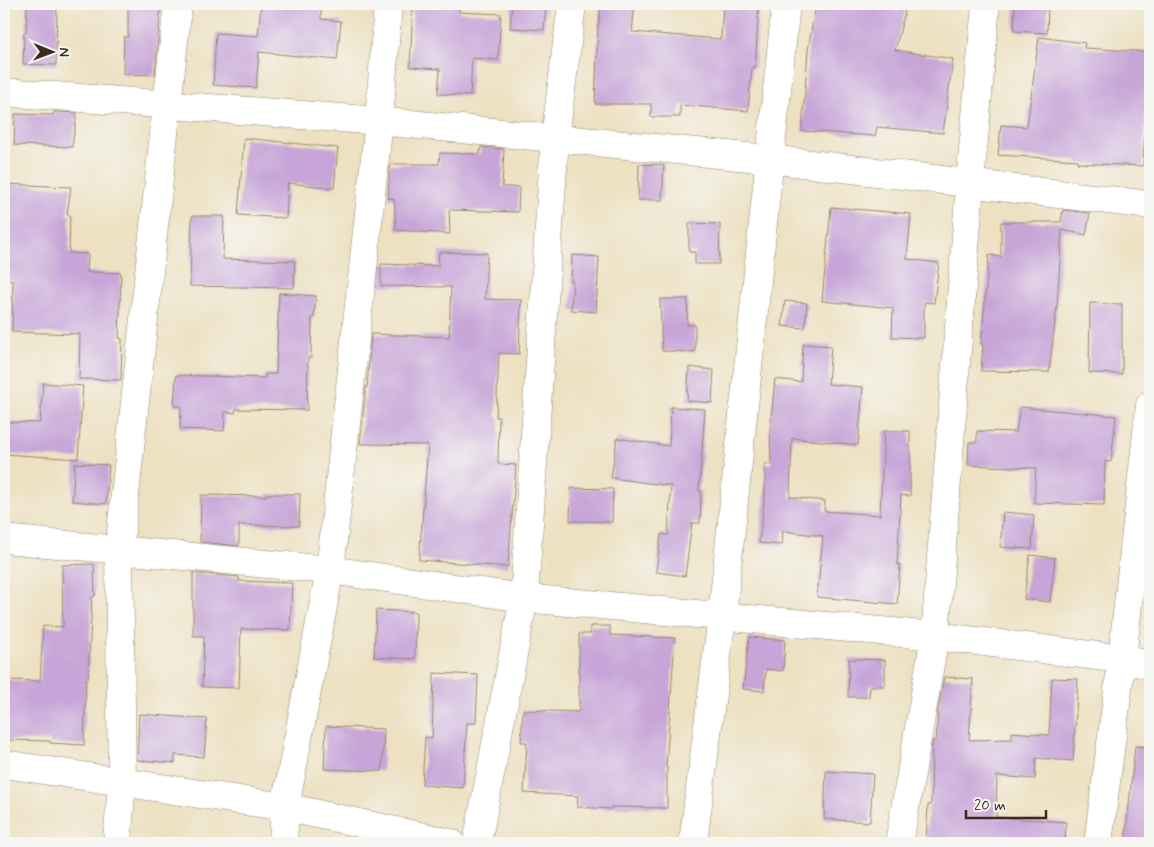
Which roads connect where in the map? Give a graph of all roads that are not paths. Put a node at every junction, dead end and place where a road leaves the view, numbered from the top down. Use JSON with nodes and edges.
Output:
{"nodes":[{"id":1,"x":178,"y":4,"type":"edge"},
{"id":2,"x":388,"y":4,"type":"edge"},
{"id":3,"x":572,"y":4,"type":"edge"},
{"id":4,"x":786,"y":4,"type":"edge"},
{"id":5,"x":986,"y":4,"type":"edge"},
{"id":6,"x":4,"y":92,"type":"edge"},
{"id":7,"x":167,"y":105,"type":"junction"},
{"id":8,"x":379,"y":121,"type":"junction"},
{"id":9,"x":555,"y":138,"type":"junction"},
{"id":10,"x":769,"y":159,"type":"junction"},
{"id":11,"x":970,"y":184,"type":"junction"},
{"id":12,"x":1150,"y":205,"type":"edge"},
{"id":13,"x":1150,"y":406,"type":"edge"},
{"id":14,"x":4,"y":538,"type":"edge"},
{"id":15,"x":120,"y":550,"type":"junction"},
{"id":16,"x":330,"y":570,"type":"junction"},
{"id":17,"x":524,"y":598,"type":"junction"},
{"id":18,"x":722,"y":616,"type":"junction"},
{"id":19,"x":935,"y":636,"type":"junction"},
{"id":20,"x":1122,"y":659,"type":"junction"},
{"id":21,"x":1150,"y":665,"type":"edge"},
{"id":22,"x":4,"y":764,"type":"edge"},
{"id":23,"x":122,"y":783,"type":"junction"},
{"id":24,"x":285,"y":807,"type":"junction"},
{"id":25,"x":117,"y":843,"type":"edge"},
{"id":26,"x":283,"y":843,"type":"edge"},
{"id":27,"x":451,"y":843,"type":"edge"},
{"id":28,"x":477,"y":843,"type":"edge"},
{"id":29,"x":693,"y":843,"type":"edge"},
{"id":30,"x":899,"y":843,"type":"edge"},
{"id":31,"x":1098,"y":843,"type":"edge"}],
"edges":[{"from":1,"to":7,"type":"street"},
{"from":2,"to":8,"type":"street"},
{"from":3,"to":9,"type":"street"},
{"from":4,"to":10,"type":"street"},
{"from":5,"to":11,"type":"street"},
{"from":6,"to":7,"type":"street"},
{"from":7,"to":8,"type":"street"},
{"from":7,"to":15,"type":"street"},
{"from":8,"to":9,"type":"street"},
{"from":8,"to":16,"type":"street"},
{"from":9,"to":10,"type":"street"},
{"from":9,"to":17,"type":"street"},
{"from":10,"to":11,"type":"street"},
{"from":10,"to":18,"type":"street"},
{"from":11,"to":12,"type":"street"},
{"from":11,"to":19,"type":"street"},
{"from":13,"to":20,"type":"street"},
{"from":14,"to":15,"type":"street"},
{"from":15,"to":16,"type":"street"},
{"from":15,"to":23,"type":"street"},
{"from":16,"to":17,"type":"street"},
{"from":16,"to":24,"type":"street"},
{"from":17,"to":18,"type":"street"},
{"from":17,"to":28,"type":"street"},
{"from":18,"to":19,"type":"street"},
{"from":18,"to":29,"type":"street"},
{"from":19,"to":20,"type":"street"},
{"from":19,"to":30,"type":"street"},
{"from":20,"to":21,"type":"street"},
{"from":20,"to":31,"type":"street"},
{"from":22,"to":23,"type":"street"},
{"from":23,"to":24,"type":"street"},
{"from":23,"to":25,"type":"street"},
{"from":24,"to":26,"type":"street"},
{"from":24,"to":27,"type":"street"}]}
